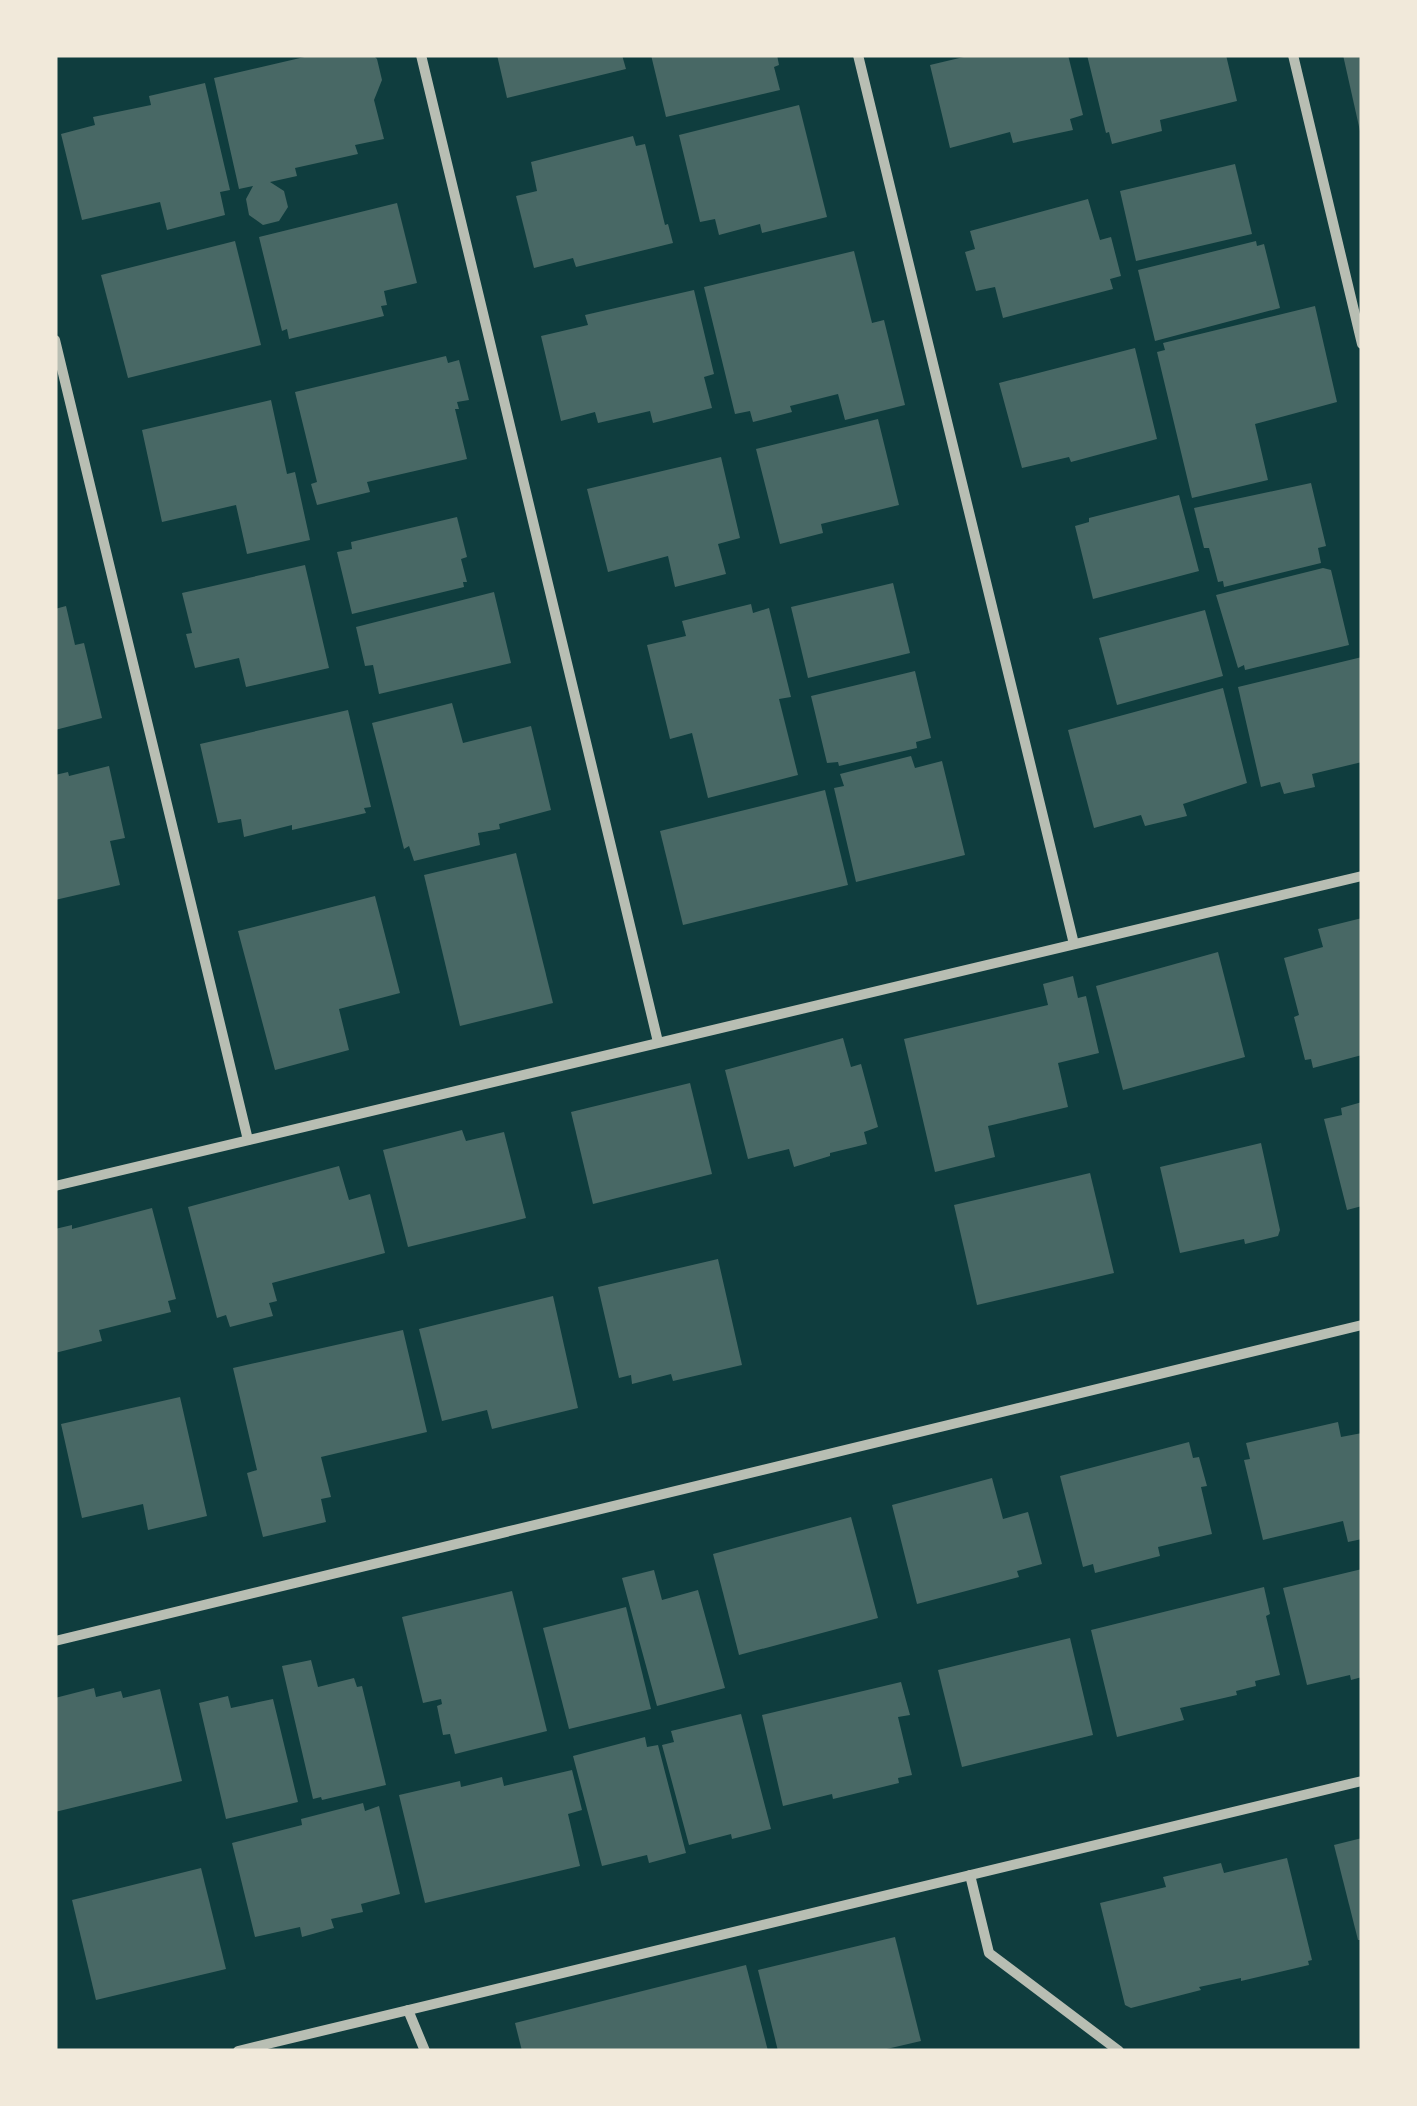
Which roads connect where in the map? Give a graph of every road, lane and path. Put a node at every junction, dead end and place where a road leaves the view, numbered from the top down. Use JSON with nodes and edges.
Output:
{"nodes":[{"id":1,"x":421,"y":55,"type":"edge"},
{"id":2,"x":858,"y":55,"type":"edge"},
{"id":3,"x":1293,"y":55,"type":"edge"},
{"id":4,"x":55,"y":340,"type":"edge"},
{"id":5,"x":1362,"y":344,"type":"edge"},
{"id":6,"x":1362,"y":876,"type":"edge"},
{"id":7,"x":1074,"y":944,"type":"junction"},
{"id":8,"x":658,"y":1042,"type":"junction"},
{"id":9,"x":248,"y":1140,"type":"junction"},
{"id":10,"x":55,"y":1186,"type":"edge"},
{"id":11,"x":1362,"y":1325,"type":"edge"},
{"id":12,"x":55,"y":1641,"type":"edge"},
{"id":13,"x":1362,"y":1781,"type":"edge"},
{"id":14,"x":970,"y":1875,"type":"junction"},
{"id":15,"x":408,"y":2010,"type":"junction"},
{"id":16,"x":238,"y":2051,"type":"edge"},
{"id":17,"x":425,"y":2051,"type":"edge"},
{"id":18,"x":1120,"y":2051,"type":"edge"}],
"edges":[{"from":1,"to":8,"type":"street"},
{"from":2,"to":7,"type":"street"},
{"from":3,"to":5,"type":"street"},
{"from":4,"to":9,"type":"street"},
{"from":6,"to":7,"type":"street"},
{"from":7,"to":8,"type":"street"},
{"from":8,"to":9,"type":"street"},
{"from":9,"to":10,"type":"street"},
{"from":11,"to":12,"type":"street"},
{"from":13,"to":14,"type":"street"},
{"from":14,"to":15,"type":"street"},
{"from":14,"to":18,"type":"street"},
{"from":15,"to":16,"type":"street"},
{"from":15,"to":17,"type":"street"}]}
